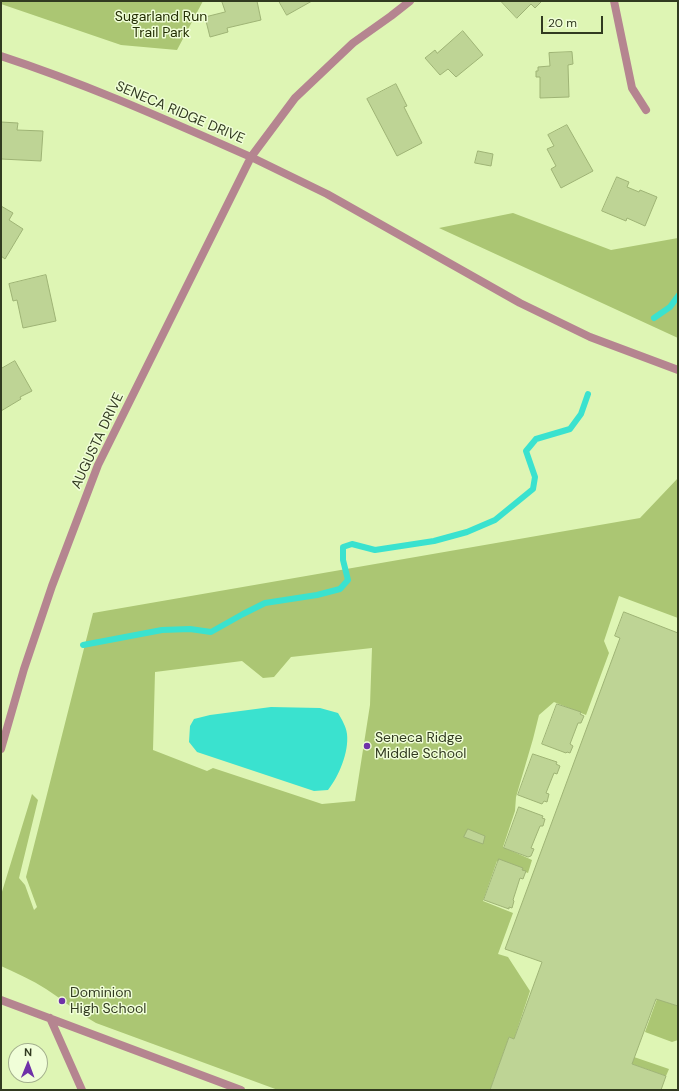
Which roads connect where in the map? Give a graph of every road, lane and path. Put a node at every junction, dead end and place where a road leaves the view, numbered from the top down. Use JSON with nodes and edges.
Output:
{"nodes":[{"id":1,"x":410,"y":1,"type":"edge"},
{"id":2,"x":614,"y":1,"type":"edge"},
{"id":3,"x":1,"y":56,"type":"edge"},
{"id":4,"x":646,"y":110,"type":"dead end"},
{"id":5,"x":251,"y":157,"type":"junction"},
{"id":6,"x":678,"y":370,"type":"edge"},
{"id":7,"x":1,"y":748,"type":"edge"},
{"id":8,"x":1,"y":1000,"type":"edge"},
{"id":9,"x":50,"y":1018,"type":"junction"},
{"id":10,"x":82,"y":1090,"type":"edge"},
{"id":11,"x":241,"y":1090,"type":"edge"}],
"edges":[{"from":1,"to":5,"type":"street","name":"SENECA RIDGE DRIVE"},
{"from":2,"to":4,"type":"street"},
{"from":3,"to":5,"type":"street","name":"SENECA RIDGE DRIVE"},
{"from":5,"to":6,"type":"street"},
{"from":5,"to":7,"type":"street","name":"AUGUSTA DRIVE"},
{"from":8,"to":9,"type":"street"},
{"from":9,"to":10,"type":"street"},
{"from":9,"to":11,"type":"street"}]}
